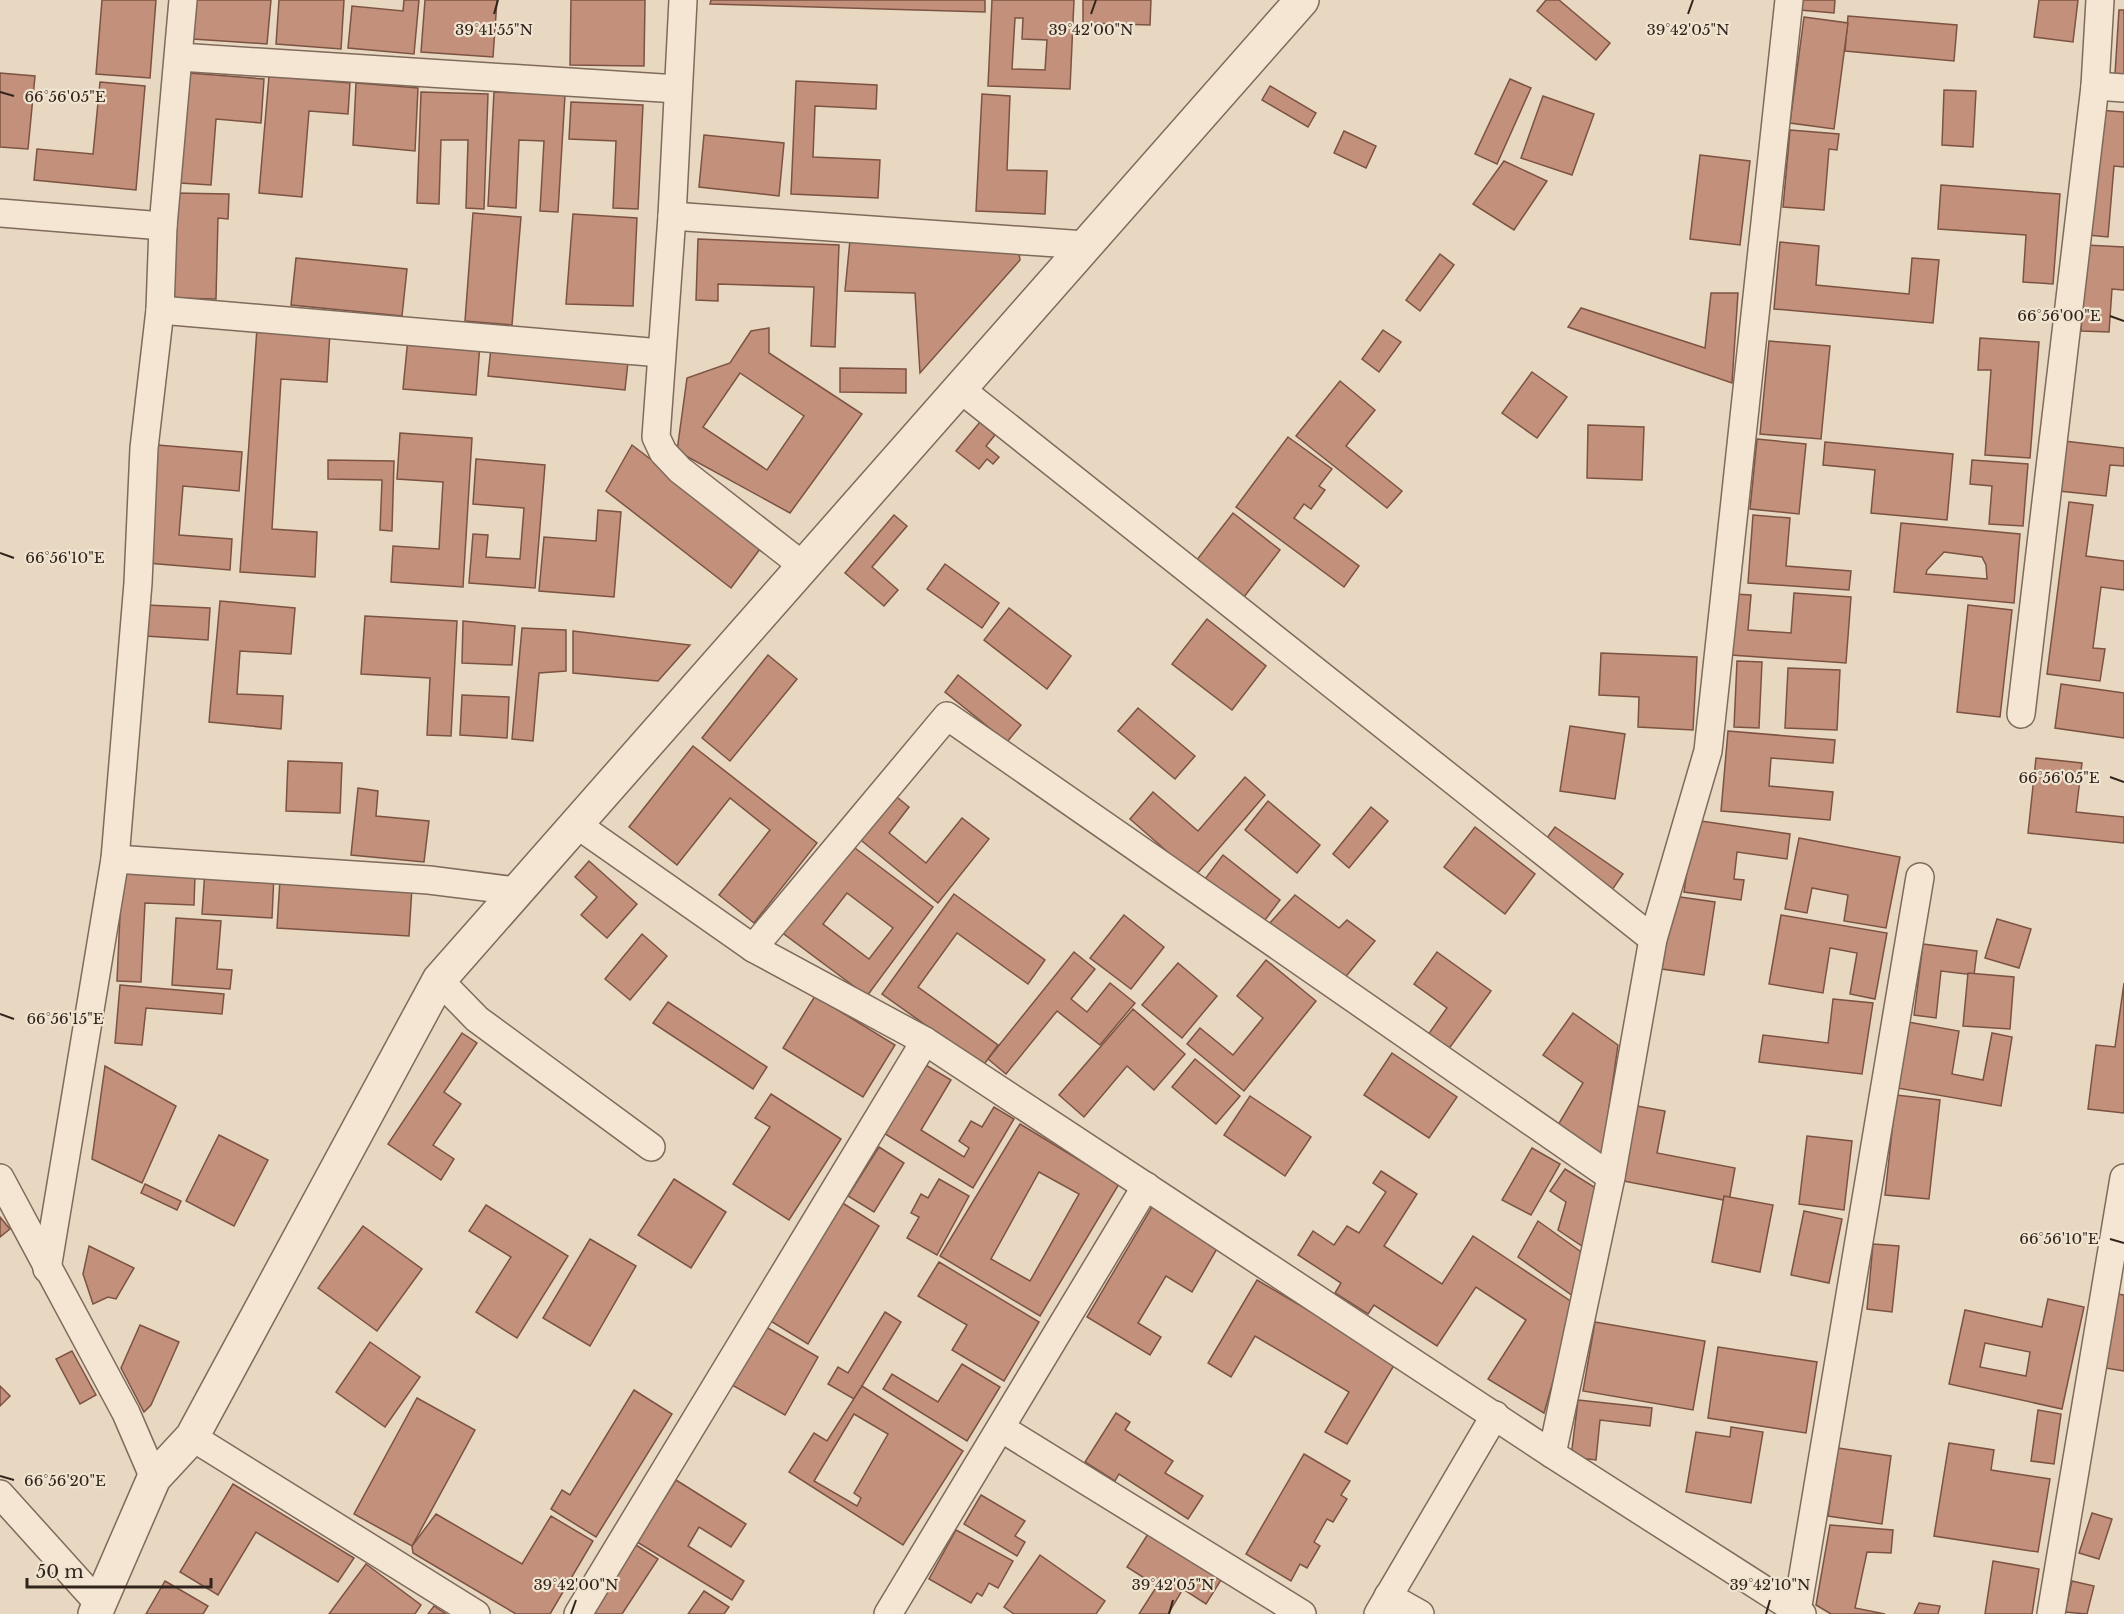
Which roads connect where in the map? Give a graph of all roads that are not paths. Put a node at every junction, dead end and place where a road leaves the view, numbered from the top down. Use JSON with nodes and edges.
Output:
{"nodes":[{"id":1,"x":183,"y":0,"type":"edge"},
{"id":2,"x":683,"y":0,"type":"edge"},
{"id":3,"x":1302,"y":0,"type":"edge"},
{"id":4,"x":1789,"y":0,"type":"edge"},
{"id":5,"x":2100,"y":0,"type":"edge"},
{"id":6,"x":179,"y":57,"type":"junction"},
{"id":7,"x":2095,"y":86,"type":"junction"},
{"id":8,"x":2124,"y":88,"type":"edge"},
{"id":9,"x":678,"y":89,"type":"junction"},
{"id":10,"x":0,"y":213,"type":"edge"},
{"id":11,"x":672,"y":216,"type":"junction"},
{"id":12,"x":163,"y":226,"type":"junction"},
{"id":13,"x":1085,"y":245,"type":"junction"},
{"id":14,"x":160,"y":310,"type":"junction"},
{"id":15,"x":662,"y":353,"type":"junction"},
{"id":16,"x":959,"y":388,"type":"junction"},
{"id":17,"x":802,"y":565,"type":"junction"},
{"id":18,"x":2021,"y":714,"type":"dead end"},
{"id":19,"x":576,"y":824,"type":"junction"},
{"id":20,"x":115,"y":859,"type":"junction"},
{"id":21,"x":1920,"y":877,"type":"dead end"},
{"id":22,"x":516,"y":891,"type":"junction"},
{"id":23,"x":1653,"y":939,"type":"junction"},
{"id":24,"x":753,"y":948,"type":"junction"},
{"id":25,"x":439,"y":980,"type":"junction"},
{"id":26,"x":925,"y":1041,"type":"junction"},
{"id":27,"x":651,"y":1147,"type":"dead end"},
{"id":28,"x":1611,"y":1177,"type":"junction"},
{"id":29,"x":0,"y":1178,"type":"edge"},
{"id":30,"x":2124,"y":1178,"type":"edge"},
{"id":31,"x":1146,"y":1186,"type":"junction"},
{"id":32,"x":47,"y":1269,"type":"junction"},
{"id":33,"x":1495,"y":1415,"type":"junction"},
{"id":34,"x":1001,"y":1428,"type":"junction"},
{"id":35,"x":192,"y":1437,"type":"junction"},
{"id":36,"x":1552,"y":1454,"type":"junction"},
{"id":37,"x":154,"y":1478,"type":"junction"},
{"id":38,"x":0,"y":1494,"type":"edge"},
{"id":39,"x":1383,"y":1605,"type":"edge"},
{"id":40,"x":98,"y":1610,"type":"edge"},
{"id":41,"x":1800,"y":1612,"type":"edge"},
{"id":42,"x":476,"y":1614,"type":"edge"},
{"id":43,"x":579,"y":1614,"type":"edge"},
{"id":44,"x":888,"y":1614,"type":"edge"},
{"id":45,"x":1302,"y":1614,"type":"edge"},
{"id":46,"x":1420,"y":1614,"type":"edge"},
{"id":47,"x":2051,"y":1614,"type":"edge"}],
"edges":[{"from":1,"to":6,"type":"street"},
{"from":2,"to":9,"type":"street"},
{"from":3,"to":13,"type":"street"},
{"from":4,"to":23,"type":"street"},
{"from":5,"to":7,"type":"street"},
{"from":6,"to":9,"type":"street"},
{"from":6,"to":12,"type":"street"},
{"from":7,"to":8,"type":"street"},
{"from":7,"to":18,"type":"street"},
{"from":9,"to":11,"type":"street"},
{"from":10,"to":12,"type":"street"},
{"from":11,"to":13,"type":"street"},
{"from":11,"to":15,"type":"street"},
{"from":12,"to":14,"type":"street"},
{"from":13,"to":16,"type":"street"},
{"from":14,"to":15,"type":"street"},
{"from":14,"to":20,"type":"street"},
{"from":15,"to":17,"type":"street"},
{"from":16,"to":17,"type":"street"},
{"from":16,"to":23,"type":"street"},
{"from":17,"to":19,"type":"street"},
{"from":19,"to":22,"type":"street"},
{"from":19,"to":24,"type":"street"},
{"from":20,"to":22,"type":"street"},
{"from":20,"to":32,"type":"street"},
{"from":21,"to":41,"type":"street"},
{"from":22,"to":25,"type":"street"},
{"from":23,"to":28,"type":"street"},
{"from":24,"to":26,"type":"street"},
{"from":24,"to":28,"type":"street"},
{"from":25,"to":27,"type":"street"},
{"from":25,"to":35,"type":"street"},
{"from":26,"to":31,"type":"street"},
{"from":26,"to":43,"type":"street"},
{"from":28,"to":36,"type":"street"},
{"from":29,"to":32,"type":"street"},
{"from":30,"to":47,"type":"street"},
{"from":31,"to":33,"type":"street"},
{"from":31,"to":34,"type":"street"},
{"from":32,"to":37,"type":"street"},
{"from":33,"to":36,"type":"street"},
{"from":33,"to":39,"type":"street"},
{"from":34,"to":44,"type":"street"},
{"from":34,"to":45,"type":"street"},
{"from":35,"to":37,"type":"street"},
{"from":35,"to":42,"type":"street"},
{"from":36,"to":41,"type":"street"},
{"from":37,"to":40,"type":"street"},
{"from":38,"to":40,"type":"street"},
{"from":39,"to":46,"type":"street"}]}
